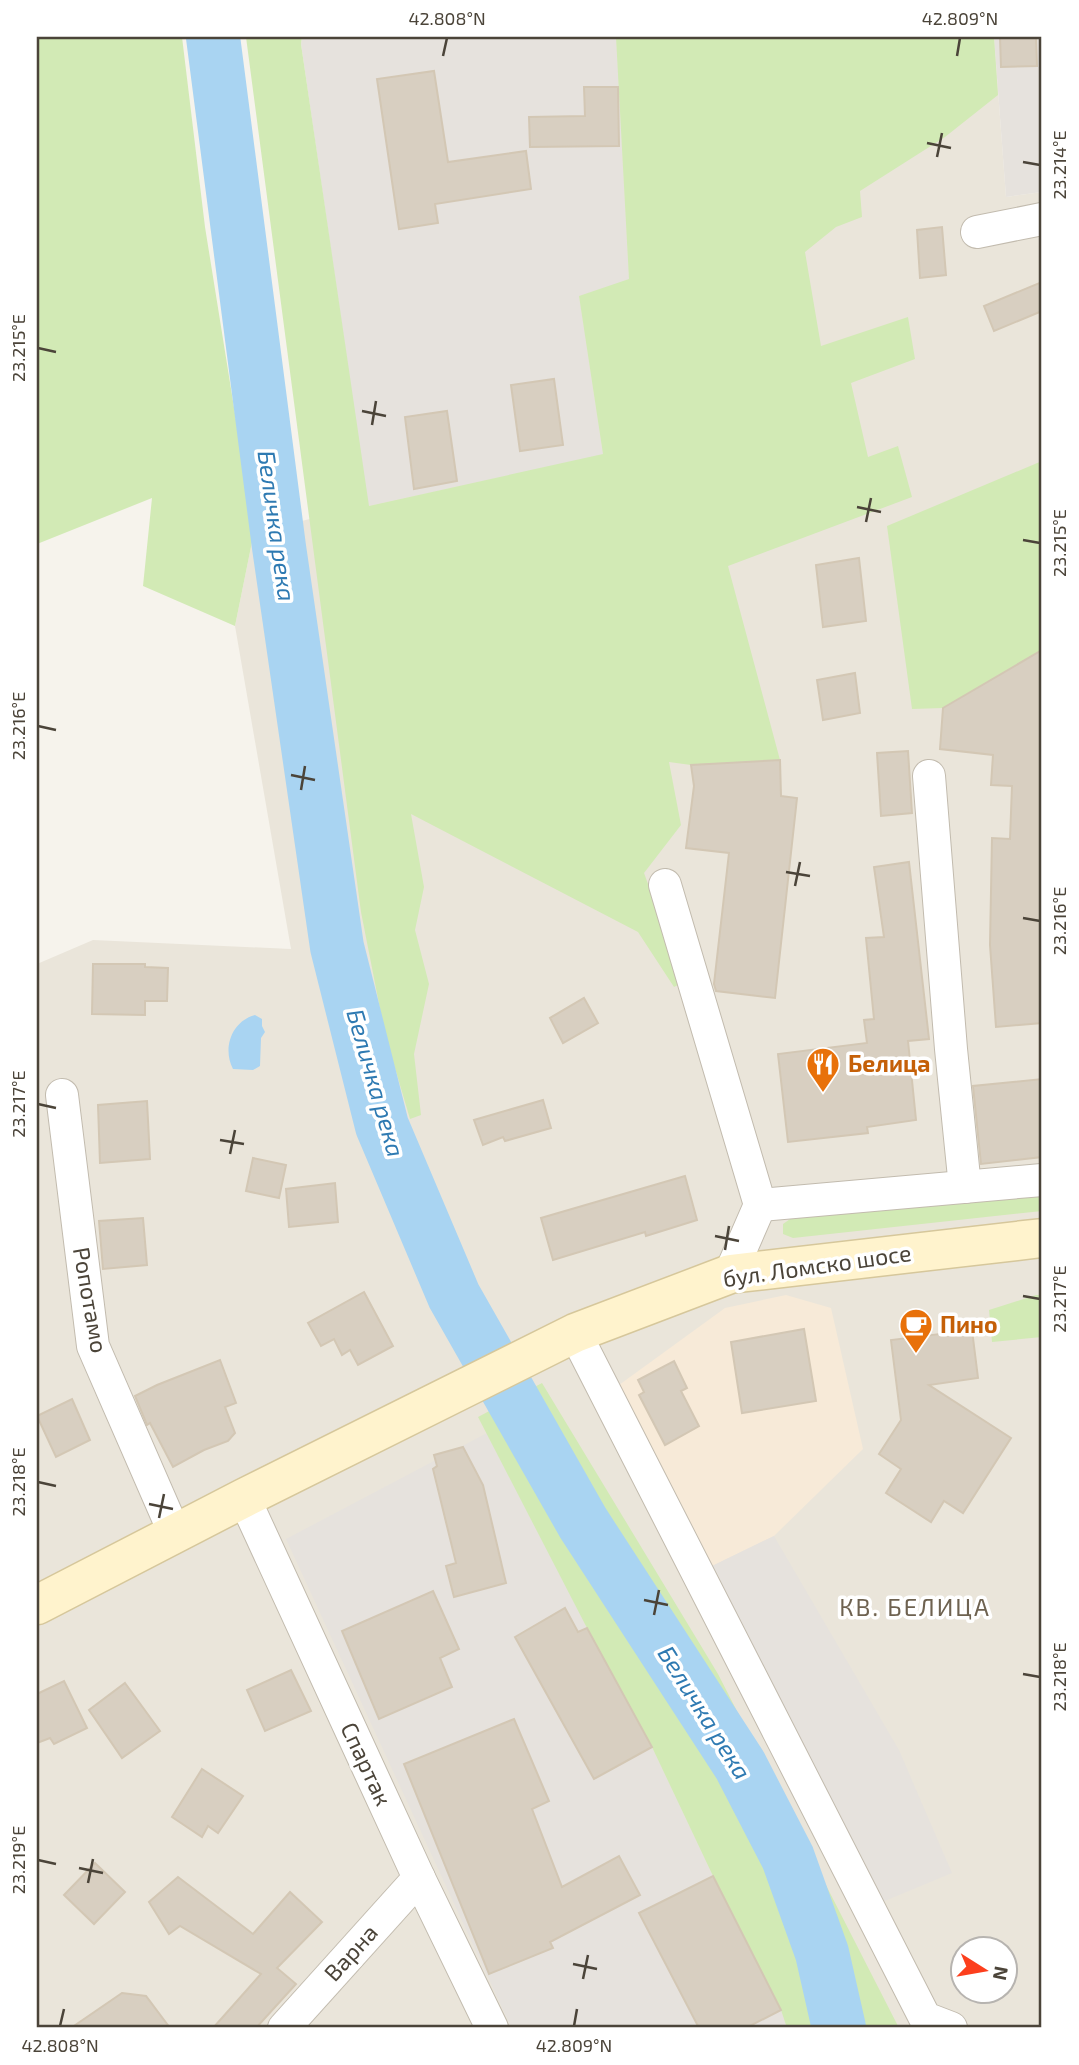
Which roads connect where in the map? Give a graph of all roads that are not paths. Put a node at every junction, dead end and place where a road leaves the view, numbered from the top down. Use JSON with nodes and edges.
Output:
{"nodes":[{"id":1,"x":1042,"y":219,"type":"edge"},
{"id":2,"x":976,"y":232,"type":"dead end"},
{"id":3,"x":929,"y":776,"type":"dead end"},
{"id":4,"x":665,"y":885,"type":"dead end"},
{"id":5,"x":62,"y":1094,"type":"dead end"},
{"id":6,"x":1042,"y":1181,"type":"edge"},
{"id":7,"x":965,"y":1187,"type":"junction"},
{"id":8,"x":760,"y":1205,"type":"junction"},
{"id":9,"x":1042,"y":1238,"type":"edge"},
{"id":10,"x":730,"y":1273,"type":"junction"},
{"id":11,"x":575,"y":1334,"type":"junction"},
{"id":12,"x":244,"y":1499,"type":"junction"},
{"id":13,"x":174,"y":1534,"type":"junction"},
{"id":14,"x":37,"y":1605,"type":"edge"},
{"id":15,"x":419,"y":1878,"type":"junction"},
{"id":16,"x":284,"y":2028,"type":"edge"},
{"id":17,"x":492,"y":2028,"type":"edge"},
{"id":18,"x":951,"y":2028,"type":"edge"}],
"edges":[{"from":1,"to":2,"type":"street"},
{"from":3,"to":7,"type":"street"},
{"from":4,"to":8,"type":"street"},
{"from":5,"to":13,"type":"street","name":"Ропотамо"},
{"from":6,"to":7,"type":"street"},
{"from":7,"to":8,"type":"street"},
{"from":8,"to":10,"type":"street"},
{"from":9,"to":10,"type":"main road","name":"бул. Ломско шосе"},
{"from":10,"to":11,"type":"main road","name":"бул. Ломско шосе"},
{"from":11,"to":12,"type":"main road","name":"бул. Ломско шосе"},
{"from":11,"to":18,"type":"street"},
{"from":12,"to":13,"type":"main road","name":"бул. Ломско шосе"},
{"from":12,"to":15,"type":"street","name":"Спартак"},
{"from":13,"to":14,"type":"main road","name":"бул. Ломско шосе"},
{"from":15,"to":16,"type":"street","name":"Варна"},
{"from":15,"to":17,"type":"street","name":"Спартак"}]}
